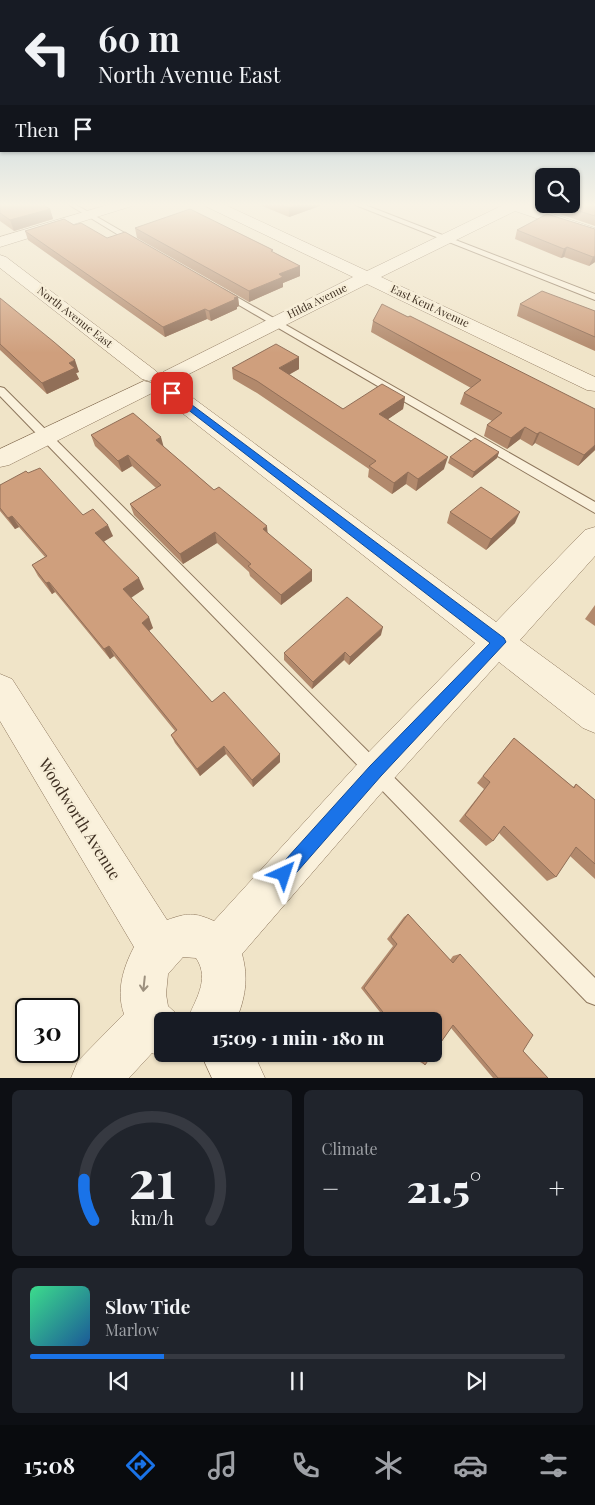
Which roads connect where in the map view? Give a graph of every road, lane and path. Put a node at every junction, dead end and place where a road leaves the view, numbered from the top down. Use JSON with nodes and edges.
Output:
{"nodes":[{"id":1,"x":317,"y":253,"type":"edge"},
{"id":2,"x":416,"y":253,"type":"edge"},
{"id":3,"x":485,"y":253,"type":"edge"},
{"id":4,"x":0,"y":260,"type":"edge"},
{"id":5,"x":368,"y":277,"type":"junction"},
{"id":6,"x":211,"y":285,"type":"edge"},
{"id":7,"x":595,"y":297,"type":"edge"},
{"id":8,"x":275,"y":322,"type":"junction"},
{"id":9,"x":157,"y":382,"type":"junction"},
{"id":10,"x":595,"y":384,"type":"edge"},
{"id":11,"x":0,"y":390,"type":"edge"},
{"id":12,"x":46,"y":437,"type":"junction"},
{"id":13,"x":0,"y":459,"type":"edge"},
{"id":14,"x":595,"y":508,"type":"edge"},
{"id":15,"x":595,"y":538,"type":"edge"},
{"id":16,"x":499,"y":642,"type":"junction"},
{"id":17,"x":0,"y":690,"type":"edge"},
{"id":18,"x":595,"y":716,"type":"edge"},
{"id":19,"x":376,"y":771,"type":"junction"},
{"id":20,"x":159,"y":948,"type":"junction"},
{"id":21,"x":217,"y":950,"type":"junction"},
{"id":22,"x":595,"y":994,"type":"edge"},
{"id":23,"x":216,"y":1012,"type":"edge"},
{"id":24,"x":154,"y":1023,"type":"edge"},
{"id":25,"x":154,"y":1029,"type":"edge"},
{"id":26,"x":230,"y":1062,"type":"edge"},
{"id":27,"x":96,"y":1078,"type":"edge"},
{"id":28,"x":240,"y":1078,"type":"edge"}],
"edges":[{"from":1,"to":5,"type":"street","name":"East Kent Avenue"},
{"from":2,"to":5,"type":"street","name":"Hilda Avenue"},
{"from":3,"to":7,"type":"lane"},
{"from":4,"to":9,"type":"street","name":"North Avenue East"},
{"from":5,"to":8,"type":"street","name":"Hilda Avenue"},
{"from":5,"to":10,"type":"street","name":"East Kent Avenue"},
{"from":6,"to":8,"type":"lane"},
{"from":8,"to":9,"type":"street","name":"Hilda Avenue"},
{"from":8,"to":14,"type":"lane"},
{"from":9,"to":12,"type":"street","name":"Hilda Avenue"},
{"from":9,"to":16,"type":"street","name":"North Avenue East"},
{"from":11,"to":12,"type":"lane"},
{"from":12,"to":13,"type":"street","name":"Hilda Avenue"},
{"from":12,"to":19,"type":"lane"},
{"from":15,"to":16,"type":"street"},
{"from":16,"to":18,"type":"street","name":"North Avenue East"},
{"from":16,"to":19,"type":"street"},
{"from":17,"to":20,"type":"street","name":"Woodworth Avenue"},
{"from":19,"to":21,"type":"street"},
{"from":19,"to":22,"type":"lane"},
{"from":20,"to":21,"type":"street"},
{"from":20,"to":24,"type":"street","one_way":true},
{"from":21,"to":23,"type":"street"},
{"from":25,"to":27,"type":"street"},
{"from":26,"to":28,"type":"street"}]}
